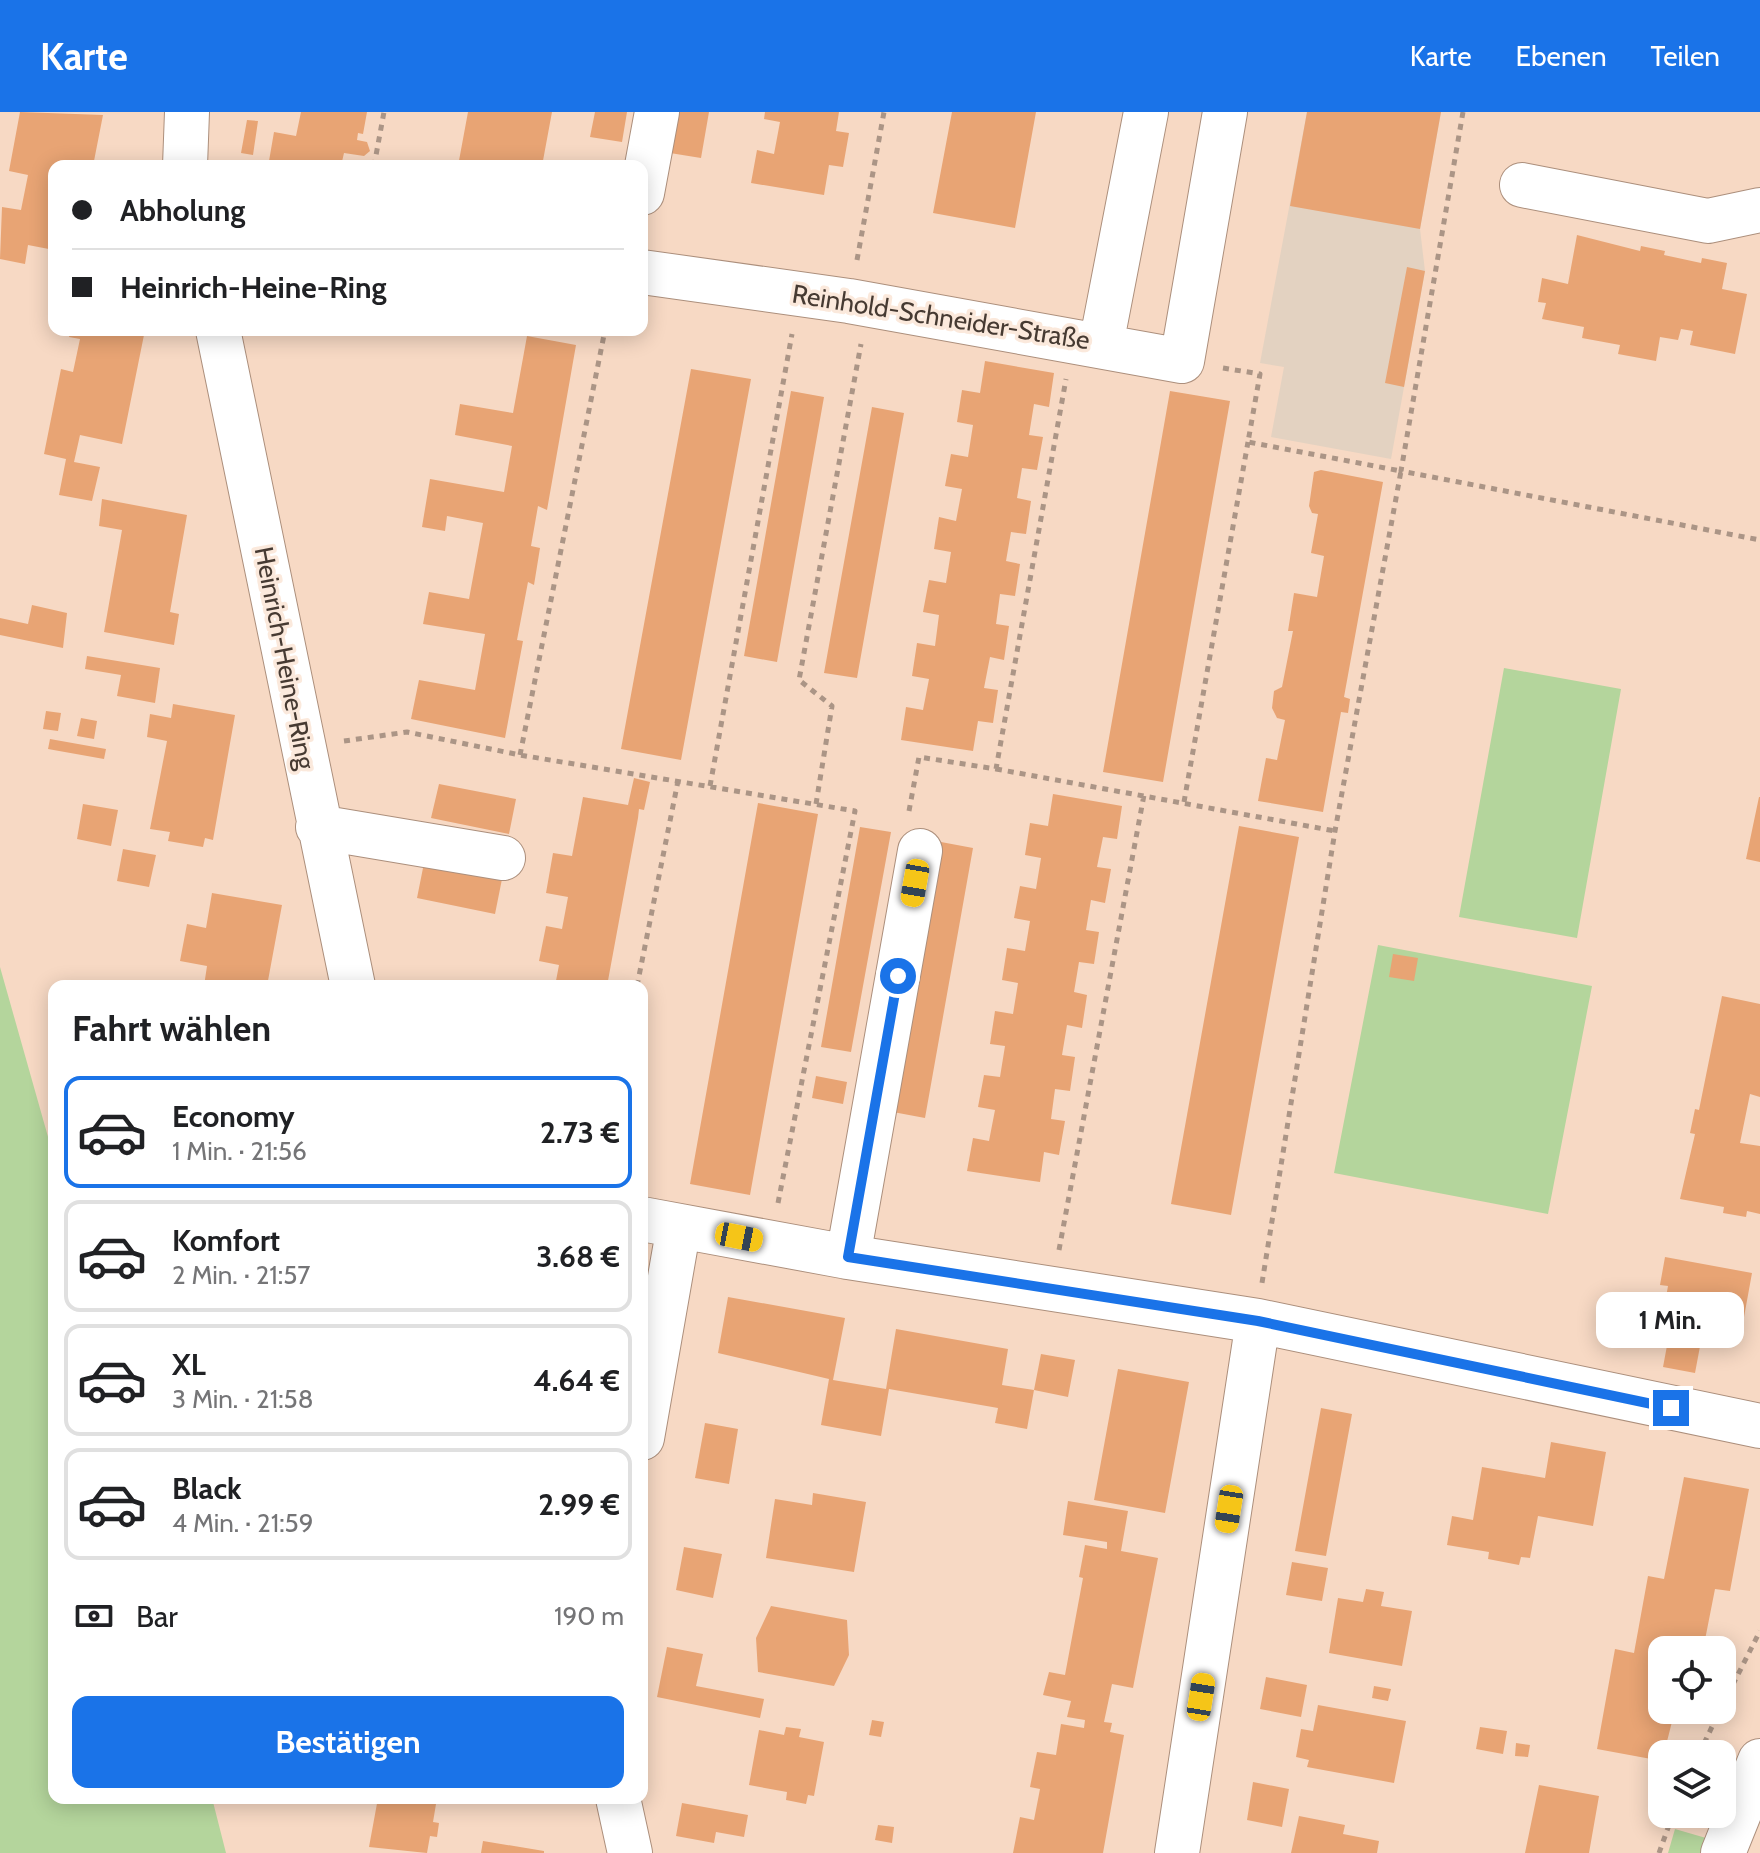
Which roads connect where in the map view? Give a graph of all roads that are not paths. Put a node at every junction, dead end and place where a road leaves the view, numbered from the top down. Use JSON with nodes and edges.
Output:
{"nodes":[{"id":1,"x":187,"y":112,"type":"edge"},
{"id":2,"x":657,"y":112,"type":"edge"},
{"id":3,"x":1146,"y":112,"type":"edge"},
{"id":4,"x":1225,"y":112,"type":"edge"},
{"id":5,"x":185,"y":160,"type":"edge"},
{"id":6,"x":648,"y":161,"type":"edge"},
{"id":7,"x":1522,"y":185,"type":"dead end"},
{"id":8,"x":1760,"y":210,"type":"edge"},
{"id":9,"x":648,"y":273,"type":"edge"},
{"id":10,"x":219,"y":336,"type":"edge"},
{"id":11,"x":1101,"y":345,"type":"junction"},
{"id":12,"x":318,"y":827,"type":"junction"},
{"id":13,"x":920,"y":851,"type":"road end"},
{"id":14,"x":503,"y":858,"type":"dead end"},
{"id":15,"x":352,"y":980,"type":"edge"},
{"id":16,"x":661,"y":1222,"type":"edge"},
{"id":17,"x":848,"y":1257,"type":"junction"},
{"id":18,"x":1258,"y":1321,"type":"junction"},
{"id":19,"x":648,"y":1370,"type":"edge"},
{"id":20,"x":1760,"y":1426,"type":"edge"},
{"id":21,"x":1760,"y":1761,"type":"edge"},
{"id":22,"x":619,"y":1804,"type":"edge"},
{"id":23,"x":630,"y":1853,"type":"edge"},
{"id":24,"x":1177,"y":1853,"type":"edge"},
{"id":25,"x":1723,"y":1853,"type":"edge"}],
"edges":[{"from":1,"to":5,"type":"street"},
{"from":2,"to":6,"type":"street"},
{"from":3,"to":11,"type":"street","name":"Reinhold-Schneider-Straße"},
{"from":4,"to":11,"type":"street"},
{"from":7,"to":8,"type":"street"},
{"from":9,"to":11,"type":"street","name":"Reinhold-Schneider-Straße"},
{"from":10,"to":12,"type":"street","name":"Heinrich-Heine-Ring"},
{"from":12,"to":14,"type":"street"},
{"from":12,"to":15,"type":"street","name":"Heinrich-Heine-Ring"},
{"from":13,"to":17,"type":"street"},
{"from":16,"to":17,"type":"street"},
{"from":16,"to":19,"type":"street"},
{"from":17,"to":18,"type":"street"},
{"from":18,"to":20,"type":"street"},
{"from":18,"to":24,"type":"street"},
{"from":21,"to":25,"type":"street"},
{"from":22,"to":23,"type":"street"}]}
